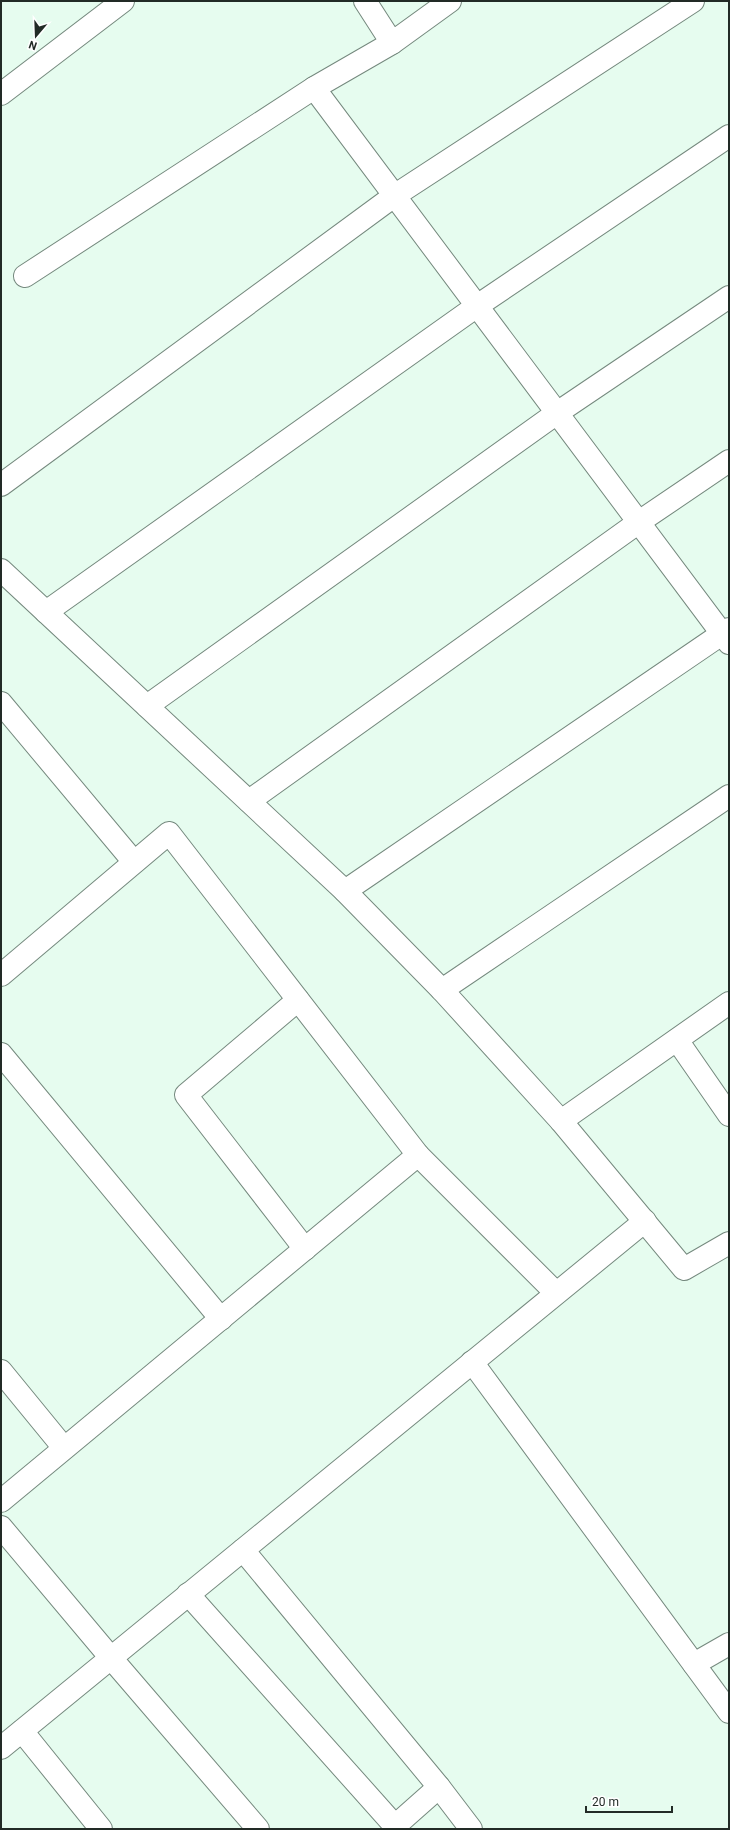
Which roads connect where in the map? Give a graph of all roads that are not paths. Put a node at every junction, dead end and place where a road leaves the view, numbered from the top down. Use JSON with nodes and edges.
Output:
{"nodes":[{"id":1,"x":365,"y":1,"type":"edge"},
{"id":2,"x":450,"y":1,"type":"edge"},
{"id":3,"x":693,"y":1,"type":"edge"},
{"id":4,"x":113,"y":4,"type":"edge"},
{"id":5,"x":392,"y":43,"type":"junction"},
{"id":6,"x":314,"y":88,"type":"junction"},
{"id":7,"x":1,"y":94,"type":"edge"},
{"id":8,"x":729,"y":136,"type":"edge"},
{"id":9,"x":394,"y":196,"type":"junction"},
{"id":10,"x":25,"y":276,"type":"dead end"},
{"id":11,"x":729,"y":297,"type":"edge"},
{"id":12,"x":477,"y":306,"type":"junction"},
{"id":13,"x":557,"y":413,"type":"junction"},
{"id":14,"x":729,"y":461,"type":"edge"},
{"id":15,"x":1,"y":484,"type":"edge"},
{"id":16,"x":639,"y":522,"type":"junction"},
{"id":17,"x":1,"y":570,"type":"edge"},
{"id":18,"x":46,"y":612,"type":"junction"},
{"id":19,"x":727,"y":635,"type":"edge"},
{"id":20,"x":1,"y":703,"type":"edge"},
{"id":21,"x":147,"y":706,"type":"junction"},
{"id":22,"x":729,"y":796,"type":"edge"},
{"id":23,"x":249,"y":801,"type":"junction"},
{"id":24,"x":134,"y":862,"type":"junction"},
{"id":25,"x":345,"y":890,"type":"junction"},
{"id":26,"x":4,"y":966,"type":"edge"},
{"id":27,"x":442,"y":990,"type":"junction"},
{"id":28,"x":298,"y":1000,"type":"junction"},
{"id":29,"x":729,"y":1002,"type":"edge"},
{"id":30,"x":677,"y":1040,"type":"junction"},
{"id":31,"x":1,"y":1054,"type":"edge"},
{"id":32,"x":729,"y":1115,"type":"edge"},
{"id":33,"x":561,"y":1122,"type":"junction"},
{"id":34,"x":418,"y":1155,"type":"junction"},
{"id":35,"x":645,"y":1221,"type":"junction"},
{"id":36,"x":729,"y":1243,"type":"edge"},
{"id":37,"x":305,"y":1249,"type":"junction"},
{"id":38,"x":556,"y":1294,"type":"junction"},
{"id":39,"x":220,"y":1319,"type":"junction"},
{"id":40,"x":472,"y":1362,"type":"junction"},
{"id":41,"x":1,"y":1371,"type":"edge"},
{"id":42,"x":64,"y":1448,"type":"junction"},
{"id":43,"x":1,"y":1501,"type":"edge"},
{"id":44,"x":1,"y":1526,"type":"edge"},
{"id":45,"x":243,"y":1550,"type":"junction"},
{"id":46,"x":188,"y":1594,"type":"junction"},
{"id":47,"x":729,"y":1644,"type":"edge"},
{"id":48,"x":111,"y":1658,"type":"junction"},
{"id":49,"x":694,"y":1664,"type":"junction"},
{"id":50,"x":729,"y":1712,"type":"edge"},
{"id":51,"x":22,"y":1731,"type":"junction"},
{"id":52,"x":1,"y":1748,"type":"edge"},
{"id":53,"x":439,"y":1787,"type":"junction"},
{"id":54,"x":101,"y":1829,"type":"edge"},
{"id":55,"x":258,"y":1829,"type":"edge"},
{"id":56,"x":471,"y":1829,"type":"edge"}],
"edges":[{"from":1,"to":5,"type":"street"},
{"from":2,"to":5,"type":"street"},
{"from":3,"to":9,"type":"street"},
{"from":4,"to":7,"type":"street"},
{"from":5,"to":6,"type":"street"},
{"from":6,"to":9,"type":"street"},
{"from":6,"to":10,"type":"street"},
{"from":8,"to":12,"type":"street"},
{"from":9,"to":12,"type":"street"},
{"from":9,"to":15,"type":"street"},
{"from":11,"to":13,"type":"street"},
{"from":12,"to":13,"type":"street"},
{"from":12,"to":18,"type":"street"},
{"from":13,"to":16,"type":"street"},
{"from":13,"to":21,"type":"street"},
{"from":14,"to":16,"type":"street"},
{"from":16,"to":19,"type":"street"},
{"from":16,"to":23,"type":"street"},
{"from":17,"to":18,"type":"street"},
{"from":18,"to":21,"type":"street"},
{"from":19,"to":25,"type":"street"},
{"from":20,"to":24,"type":"street"},
{"from":21,"to":23,"type":"street"},
{"from":22,"to":27,"type":"street"},
{"from":23,"to":25,"type":"street"},
{"from":24,"to":26,"type":"street"},
{"from":24,"to":28,"type":"street"},
{"from":25,"to":27,"type":"street"},
{"from":27,"to":33,"type":"street"},
{"from":28,"to":34,"type":"street"},
{"from":28,"to":37,"type":"street"},
{"from":29,"to":30,"type":"street"},
{"from":30,"to":32,"type":"street"},
{"from":30,"to":33,"type":"street"},
{"from":31,"to":39,"type":"street"},
{"from":33,"to":35,"type":"street"},
{"from":34,"to":37,"type":"street"},
{"from":34,"to":38,"type":"street"},
{"from":35,"to":36,"type":"street"},
{"from":35,"to":38,"type":"street"},
{"from":37,"to":39,"type":"street"},
{"from":38,"to":40,"type":"street"},
{"from":39,"to":42,"type":"street"},
{"from":40,"to":45,"type":"street"},
{"from":40,"to":49,"type":"street"},
{"from":41,"to":42,"type":"street"},
{"from":42,"to":43,"type":"street"},
{"from":44,"to":48,"type":"street"},
{"from":45,"to":46,"type":"street"},
{"from":45,"to":53,"type":"street"},
{"from":46,"to":48,"type":"street"},
{"from":46,"to":53,"type":"street"},
{"from":47,"to":49,"type":"street"},
{"from":48,"to":51,"type":"street"},
{"from":48,"to":55,"type":"street"},
{"from":49,"to":50,"type":"street"},
{"from":51,"to":52,"type":"street"},
{"from":51,"to":54,"type":"street"},
{"from":53,"to":56,"type":"street"}]}
